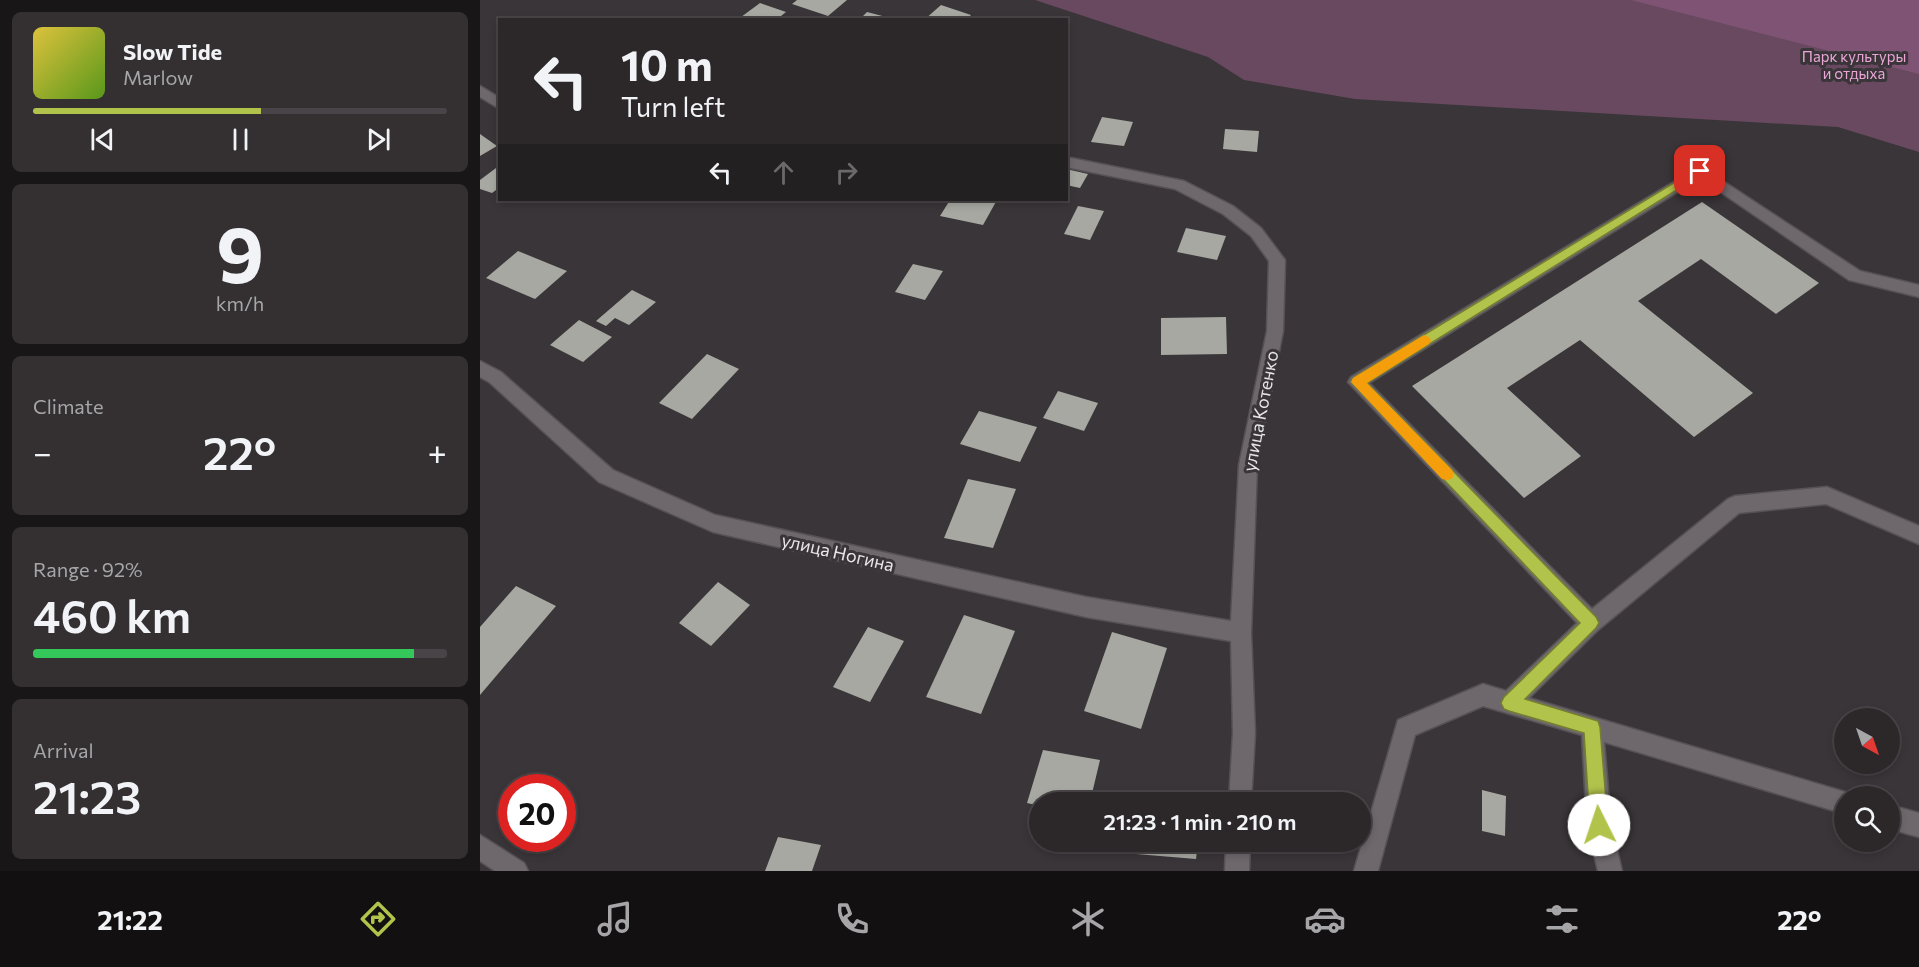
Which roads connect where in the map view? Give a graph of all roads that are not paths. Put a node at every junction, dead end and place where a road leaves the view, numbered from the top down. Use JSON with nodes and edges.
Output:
{"nodes":[{"id":1,"x":480,"y":90,"type":"edge"},
{"id":2,"x":498,"y":104,"type":"edge"},
{"id":3,"x":1068,"y":162,"type":"edge"},
{"id":4,"x":1919,"y":291,"type":"edge"},
{"id":5,"x":480,"y":368,"type":"edge"},
{"id":6,"x":1919,"y":535,"type":"edge"},
{"id":7,"x":1591,"y":623,"type":"junction"},
{"id":8,"x":1241,"y":633,"type":"junction"},
{"id":9,"x":1509,"y":703,"type":"junction"},
{"id":10,"x":1592,"y":727,"type":"junction"},
{"id":11,"x":1241,"y":792,"type":"edge"},
{"id":12,"x":1834,"y":800,"type":"edge"},
{"id":13,"x":1900,"y":820,"type":"edge"},
{"id":14,"x":1919,"y":825,"type":"edge"},
{"id":15,"x":480,"y":847,"type":"edge"},
{"id":16,"x":1238,"y":852,"type":"edge"},
{"id":17,"x":516,"y":871,"type":"edge"},
{"id":18,"x":1237,"y":871,"type":"edge"},
{"id":19,"x":1366,"y":871,"type":"edge"},
{"id":20,"x":1610,"y":871,"type":"edge"}],
"edges":[{"from":1,"to":2,"type":"street"},
{"from":3,"to":8,"type":"street","name":"улица Котенко"},
{"from":4,"to":7,"type":"street"},
{"from":5,"to":8,"type":"street","name":"улица Ногина"},
{"from":6,"to":7,"type":"street"},
{"from":7,"to":9,"type":"street"},
{"from":8,"to":11,"type":"street","name":"улица Котенко"},
{"from":9,"to":10,"type":"street"},
{"from":9,"to":19,"type":"street"},
{"from":10,"to":12,"type":"street"},
{"from":10,"to":20,"type":"street"},
{"from":13,"to":14,"type":"street"},
{"from":15,"to":17,"type":"street"},
{"from":16,"to":18,"type":"street"}]}
